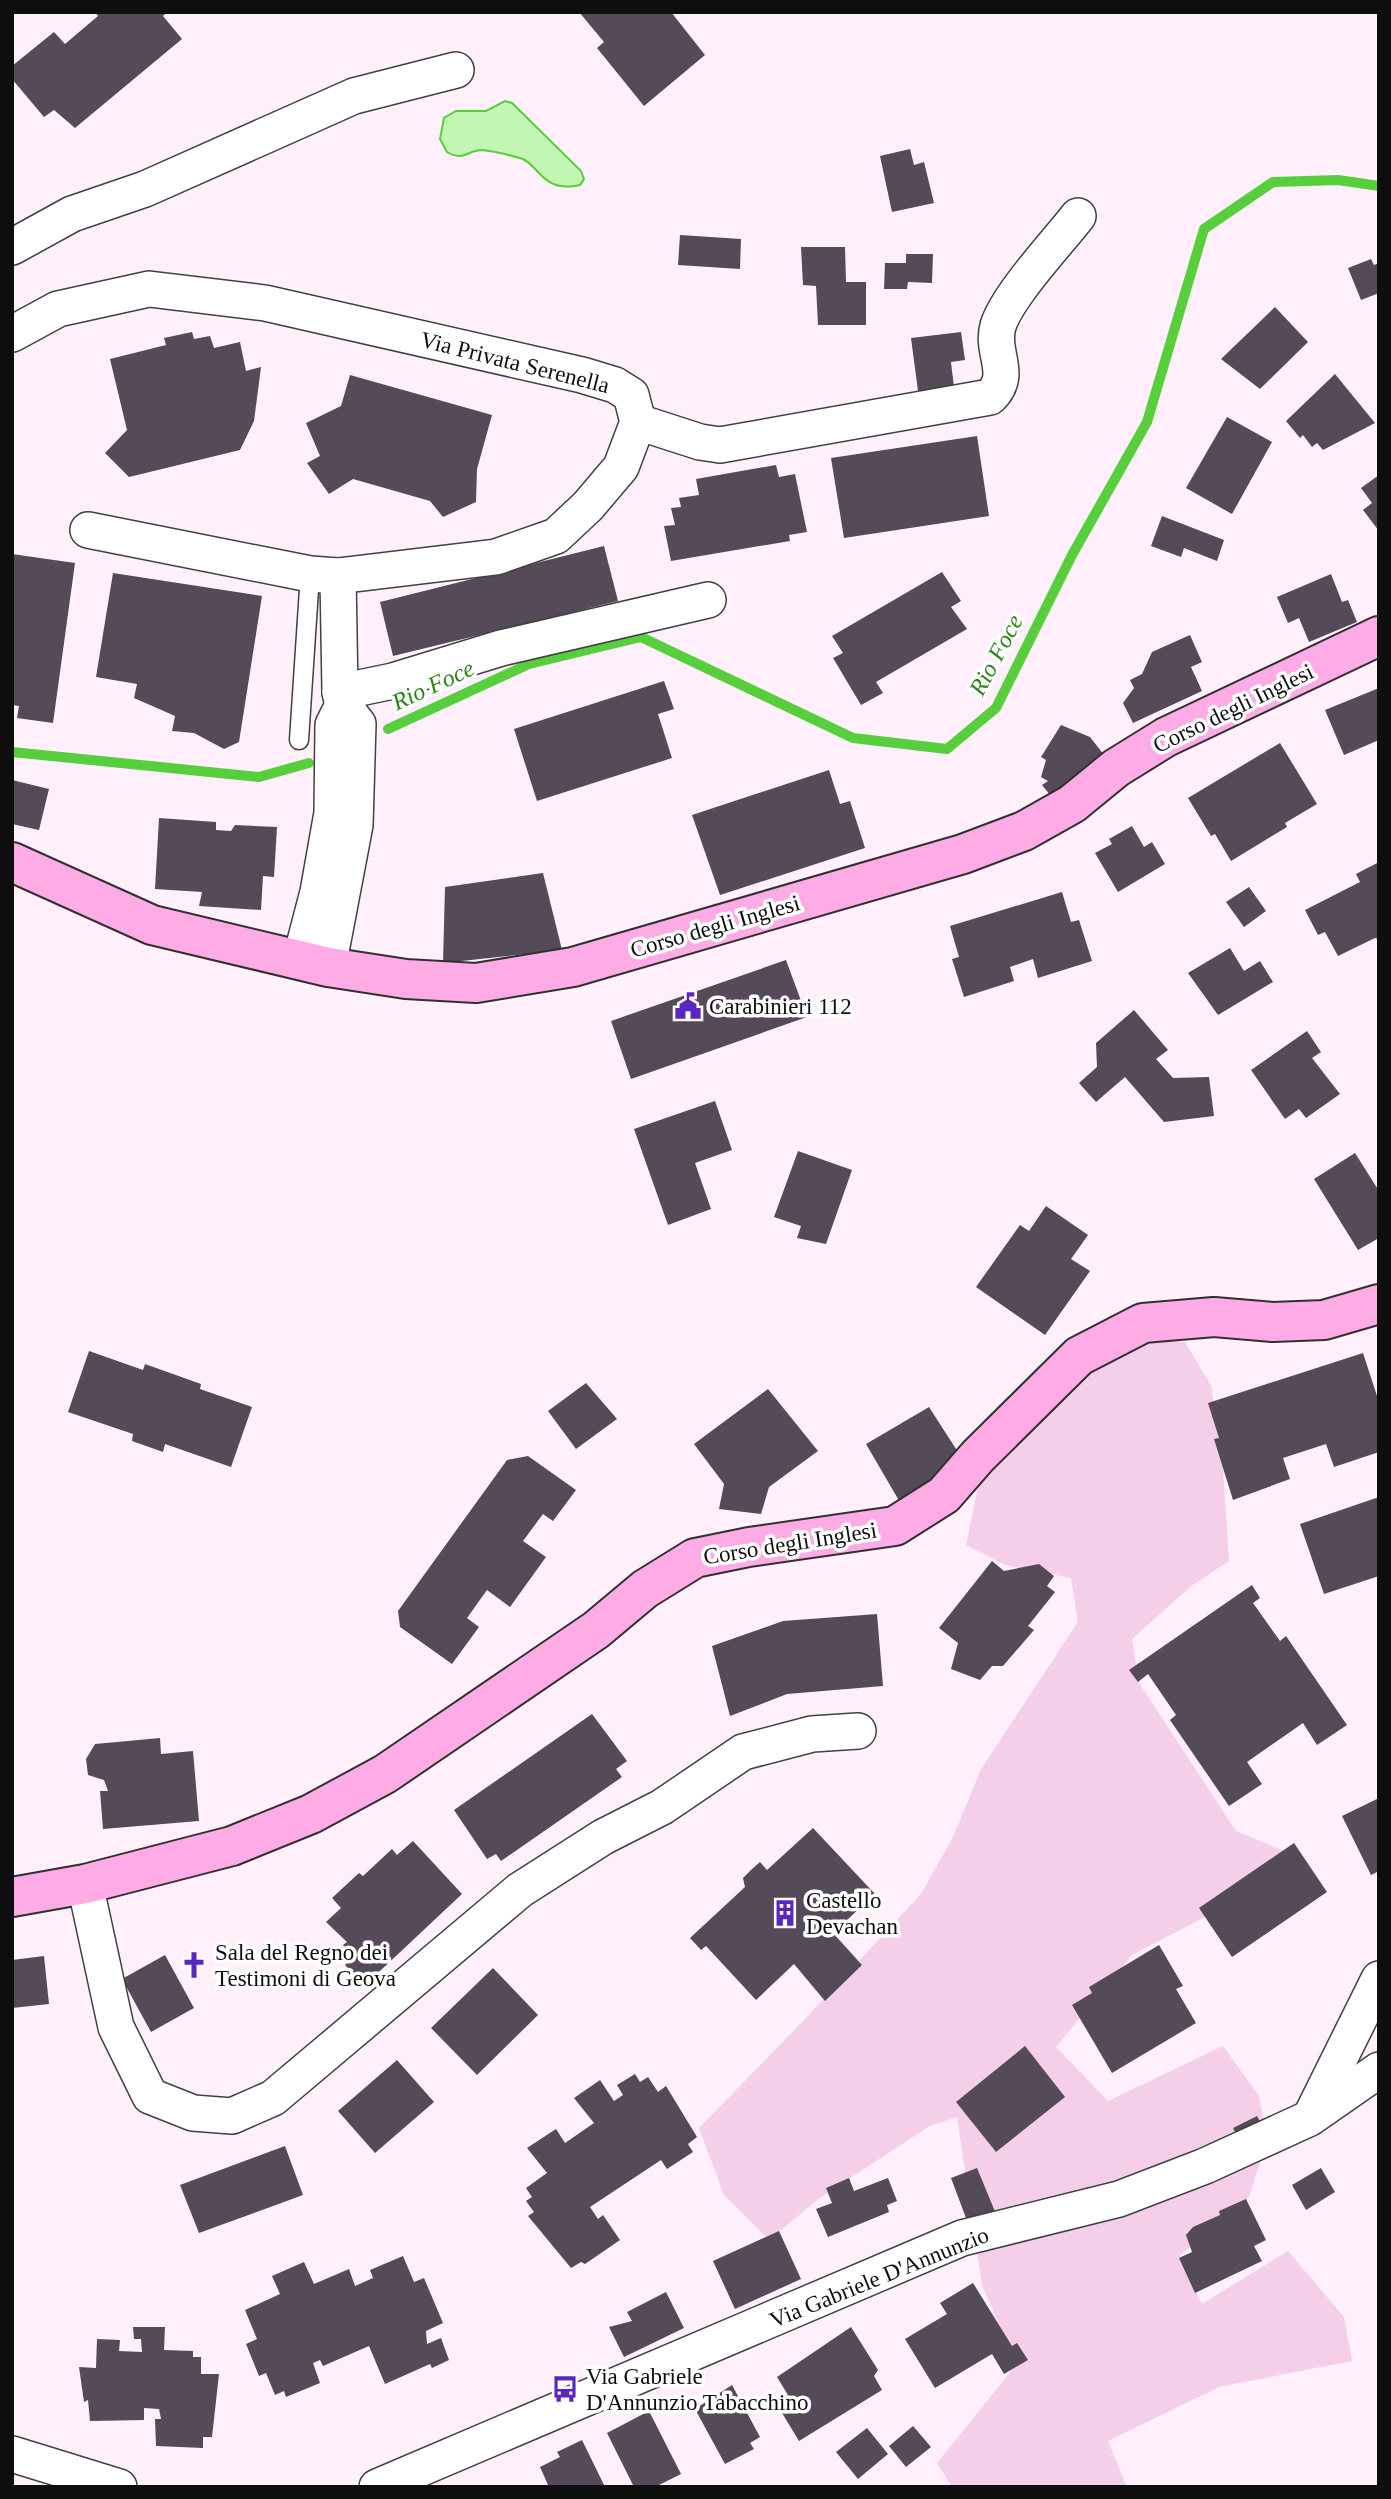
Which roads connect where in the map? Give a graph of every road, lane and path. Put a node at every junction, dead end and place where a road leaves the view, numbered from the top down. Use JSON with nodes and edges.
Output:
{"nodes":[{"id":1,"x":456,"y":70,"type":"dead end"},
{"id":2,"x":1078,"y":216,"type":"dead end"},
{"id":3,"x":12,"y":247,"type":"edge"},
{"id":4,"x":12,"y":334,"type":"edge"},
{"id":5,"x":638,"y":422,"type":"junction"},
{"id":6,"x":88,"y":530,"type":"dead end"},
{"id":7,"x":324,"y":575,"type":"junction"},
{"id":8,"x":708,"y":600,"type":"dead end"},
{"id":9,"x":1379,"y":636,"type":"edge"},
{"id":10,"x":342,"y":699,"type":"junction"},
{"id":11,"x":299,"y":740,"type":"dead end"},
{"id":12,"x":12,"y":862,"type":"edge"},
{"id":13,"x":314,"y":964,"type":"junction"},
{"id":14,"x":1379,"y":1304,"type":"edge"},
{"id":15,"x":858,"y":1731,"type":"dead end"},
{"id":16,"x":85,"y":1884,"type":"junction"},
{"id":17,"x":12,"y":1897,"type":"edge"},
{"id":18,"x":1379,"y":1979,"type":"edge"},
{"id":19,"x":1379,"y":2070,"type":"edge"},
{"id":20,"x":1310,"y":2118,"type":"junction"},
{"id":21,"x":12,"y":2454,"type":"edge"},
{"id":22,"x":119,"y":2487,"type":"edge"},
{"id":23,"x":377,"y":2487,"type":"edge"}],
"edges":[{"from":1,"to":3,"type":"street"},
{"from":2,"to":5,"type":"street"},
{"from":4,"to":5,"type":"street","name":"Via Privata Serenella"},
{"from":5,"to":7,"type":"street"},
{"from":6,"to":7,"type":"street"},
{"from":7,"to":10,"type":"street"},
{"from":7,"to":11,"type":"lane"},
{"from":8,"to":10,"type":"street"},
{"from":9,"to":13,"type":"main road","name":"Corso degli Inglesi"},
{"from":10,"to":13,"type":"street"},
{"from":12,"to":13,"type":"main road","name":"Corso degli Inglesi"},
{"from":14,"to":16,"type":"main road","name":"Corso degli Inglesi"},
{"from":15,"to":16,"type":"street"},
{"from":16,"to":17,"type":"main road","name":"Corso degli Inglesi"},
{"from":18,"to":20,"type":"street"},
{"from":19,"to":20,"type":"street","name":"Via Gabriele D'Annunzio"},
{"from":20,"to":23,"type":"street","name":"Via Gabriele D'Annunzio"},
{"from":21,"to":22,"type":"street"}]}
